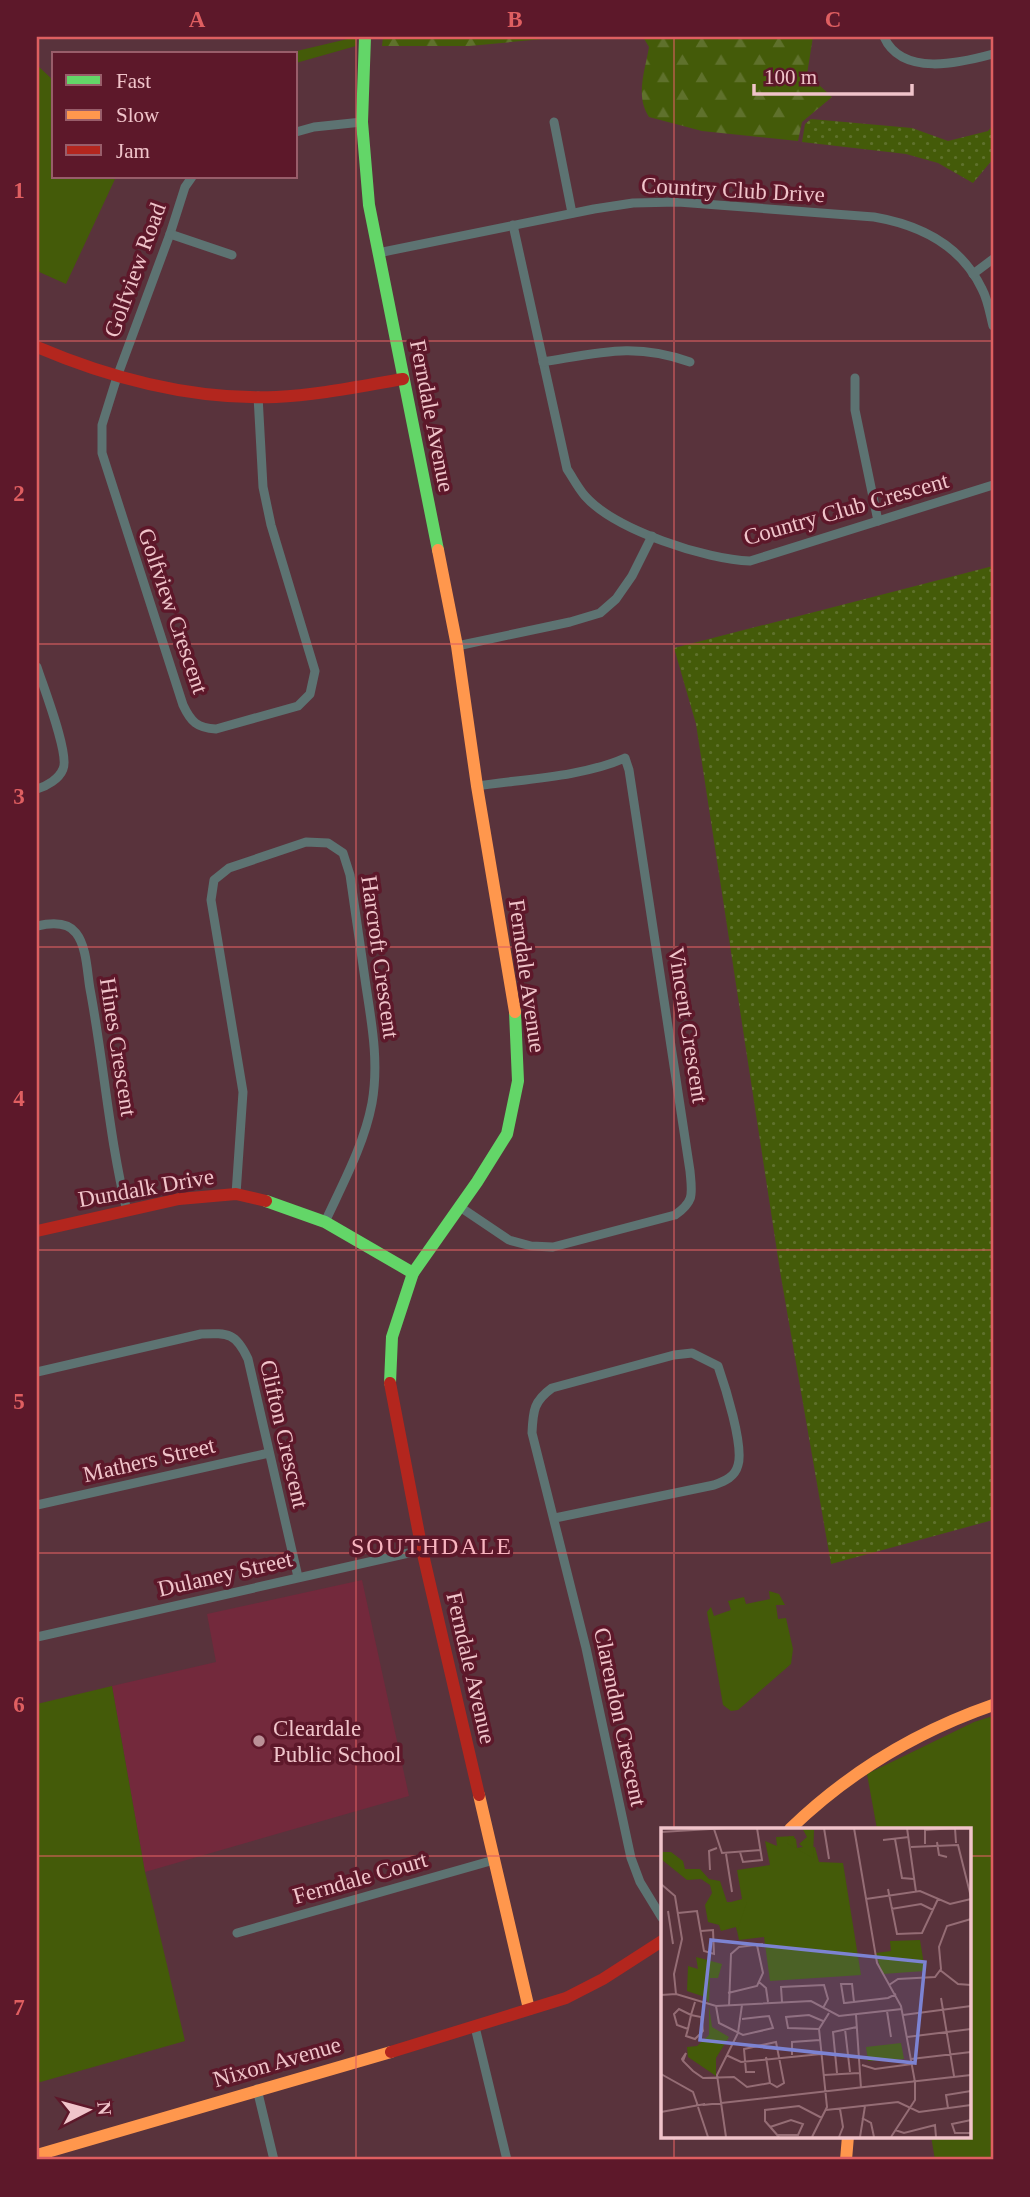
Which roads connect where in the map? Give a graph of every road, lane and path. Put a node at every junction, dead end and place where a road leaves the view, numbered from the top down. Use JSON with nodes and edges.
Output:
{"nodes":[{"id":1,"x":365,"y":37,"type":"edge"},
{"id":2,"x":884,"y":37,"type":"edge"},
{"id":3,"x":993,"y":54,"type":"edge"},
{"id":4,"x":362,"y":122,"type":"junction"},
{"id":5,"x":554,"y":122,"type":"dead end"},
{"id":6,"x":298,"y":131,"type":"edge"},
{"id":7,"x":190,"y":178,"type":"edge"},
{"id":8,"x":572,"y":213,"type":"junction"},
{"id":9,"x":513,"y":225,"type":"junction"},
{"id":10,"x":170,"y":234,"type":"junction"},
{"id":11,"x":378,"y":253,"type":"junction"},
{"id":12,"x":232,"y":255,"type":"dead end"},
{"id":13,"x":993,"y":259,"type":"edge"},
{"id":14,"x":973,"y":274,"type":"junction"},
{"id":15,"x":993,"y":326,"type":"edge"},
{"id":16,"x":37,"y":347,"type":"edge"},
{"id":17,"x":543,"y":362,"type":"junction"},
{"id":18,"x":690,"y":362,"type":"dead end"},
{"id":19,"x":117,"y":376,"type":"junction"},
{"id":20,"x":403,"y":379,"type":"junction"},
{"id":21,"x":855,"y":379,"type":"dead end"},
{"id":22,"x":258,"y":396,"type":"junction"},
{"id":23,"x":993,"y":485,"type":"edge"},
{"id":24,"x":878,"y":521,"type":"junction"},
{"id":25,"x":652,"y":536,"type":"junction"},
{"id":26,"x":457,"y":646,"type":"junction"},
{"id":27,"x":37,"y":667,"type":"edge"},
{"id":28,"x":477,"y":786,"type":"junction"},
{"id":29,"x":37,"y":789,"type":"edge"},
{"id":30,"x":37,"y":926,"type":"edge"},
{"id":31,"x":236,"y":1194,"type":"junction"},
{"id":32,"x":460,"y":1208,"type":"junction"},
{"id":33,"x":127,"y":1211,"type":"junction"},
{"id":34,"x":324,"y":1222,"type":"junction"},
{"id":35,"x":37,"y":1231,"type":"edge"},
{"id":36,"x":413,"y":1273,"type":"junction"},
{"id":37,"x":37,"y":1371,"type":"edge"},
{"id":38,"x":269,"y":1453,"type":"junction"},
{"id":39,"x":37,"y":1505,"type":"edge"},
{"id":40,"x":555,"y":1518,"type":"junction"},
{"id":41,"x":422,"y":1550,"type":"junction"},
{"id":42,"x":298,"y":1577,"type":"junction"},
{"id":43,"x":37,"y":1637,"type":"edge"},
{"id":44,"x":993,"y":1705,"type":"edge"},
{"id":45,"x":791,"y":1828,"type":"edge"},
{"id":46,"x":494,"y":1860,"type":"junction"},
{"id":47,"x":661,"y":1915,"type":"edge"},
{"id":48,"x":237,"y":1933,"type":"dead end"},
{"id":49,"x":661,"y":1942,"type":"edge"},
{"id":50,"x":529,"y":2009,"type":"junction"},
{"id":51,"x":475,"y":2027,"type":"junction"},
{"id":52,"x":257,"y":2089,"type":"junction"},
{"id":53,"x":848,"y":2138,"type":"edge"},
{"id":54,"x":37,"y":2155,"type":"edge"},
{"id":55,"x":39,"y":2160,"type":"edge"},
{"id":56,"x":274,"y":2160,"type":"edge"},
{"id":57,"x":507,"y":2160,"type":"edge"},
{"id":58,"x":846,"y":2160,"type":"edge"}],
"edges":[{"from":1,"to":4,"type":"street","name":"Ferndale Avenue"},
{"from":2,"to":3,"type":"street"},
{"from":4,"to":6,"type":"street"},
{"from":4,"to":11,"type":"street","name":"Ferndale Avenue"},
{"from":5,"to":8,"type":"street"},
{"from":7,"to":10,"type":"street","name":"Golfview Road"},
{"from":8,"to":9,"type":"street","name":"Country Club Drive"},
{"from":8,"to":14,"type":"street","name":"Country Club Drive"},
{"from":9,"to":11,"type":"street","name":"Country Club Drive"},
{"from":9,"to":17,"type":"street","name":"Country Club Crescent"},
{"from":10,"to":12,"type":"street"},
{"from":10,"to":19,"type":"street","name":"Golfview Road"},
{"from":11,"to":20,"type":"street","name":"Ferndale Avenue"},
{"from":13,"to":14,"type":"street"},
{"from":14,"to":15,"type":"street","name":"Country Club Drive"},
{"from":16,"to":19,"type":"street"},
{"from":17,"to":18,"type":"street"},
{"from":17,"to":25,"type":"street","name":"Country Club Crescent"},
{"from":19,"to":22,"type":"street"},
{"from":19,"to":22,"type":"street","name":"Golfview Crescent"},
{"from":20,"to":22,"type":"street"},
{"from":20,"to":26,"type":"street","name":"Ferndale Avenue"},
{"from":21,"to":24,"type":"street"},
{"from":23,"to":24,"type":"street","name":"Country Club Crescent"},
{"from":24,"to":25,"type":"street","name":"Country Club Crescent"},
{"from":25,"to":26,"type":"street"},
{"from":26,"to":28,"type":"street","name":"Ferndale Avenue"},
{"from":27,"to":29,"type":"street"},
{"from":28,"to":32,"type":"street","name":"Ferndale Avenue"},
{"from":28,"to":32,"type":"street","name":"Vincent Crescent"},
{"from":30,"to":33,"type":"street","name":"Hines Crescent"},
{"from":31,"to":33,"type":"street","name":"Dundalk Drive"},
{"from":31,"to":34,"type":"street","name":"Dundalk Drive"},
{"from":31,"to":34,"type":"street","name":"Harcroft Crescent"},
{"from":32,"to":36,"type":"street","name":"Ferndale Avenue"},
{"from":33,"to":35,"type":"street","name":"Dundalk Drive"},
{"from":34,"to":36,"type":"street","name":"Dundalk Drive"},
{"from":36,"to":41,"type":"street","name":"Ferndale Avenue"},
{"from":37,"to":38,"type":"street","name":"Clifton Crescent"},
{"from":38,"to":39,"type":"street","name":"Mathers Street"},
{"from":38,"to":42,"type":"street","name":"Clifton Crescent"},
{"from":40,"to":40,"type":"street","name":"Clarendon Crescent"},
{"from":40,"to":47,"type":"street","name":"Clarendon Crescent"},
{"from":41,"to":42,"type":"street","name":"Dulaney Street"},
{"from":41,"to":46,"type":"street","name":"Ferndale Avenue"},
{"from":42,"to":43,"type":"street","name":"Dulaney Street"},
{"from":44,"to":45,"type":"street"},
{"from":46,"to":48,"type":"street","name":"Ferndale Court"},
{"from":46,"to":50,"type":"street","name":"Ferndale Avenue"},
{"from":49,"to":50,"type":"street","name":"Nixon Avenue"},
{"from":50,"to":51,"type":"street","name":"Nixon Avenue"},
{"from":51,"to":52,"type":"street","name":"Nixon Avenue"},
{"from":51,"to":57,"type":"street"},
{"from":52,"to":54,"type":"street","name":"Nixon Avenue"},
{"from":52,"to":56,"type":"street"},
{"from":53,"to":58,"type":"street"},
{"from":54,"to":55,"type":"street"}]}
